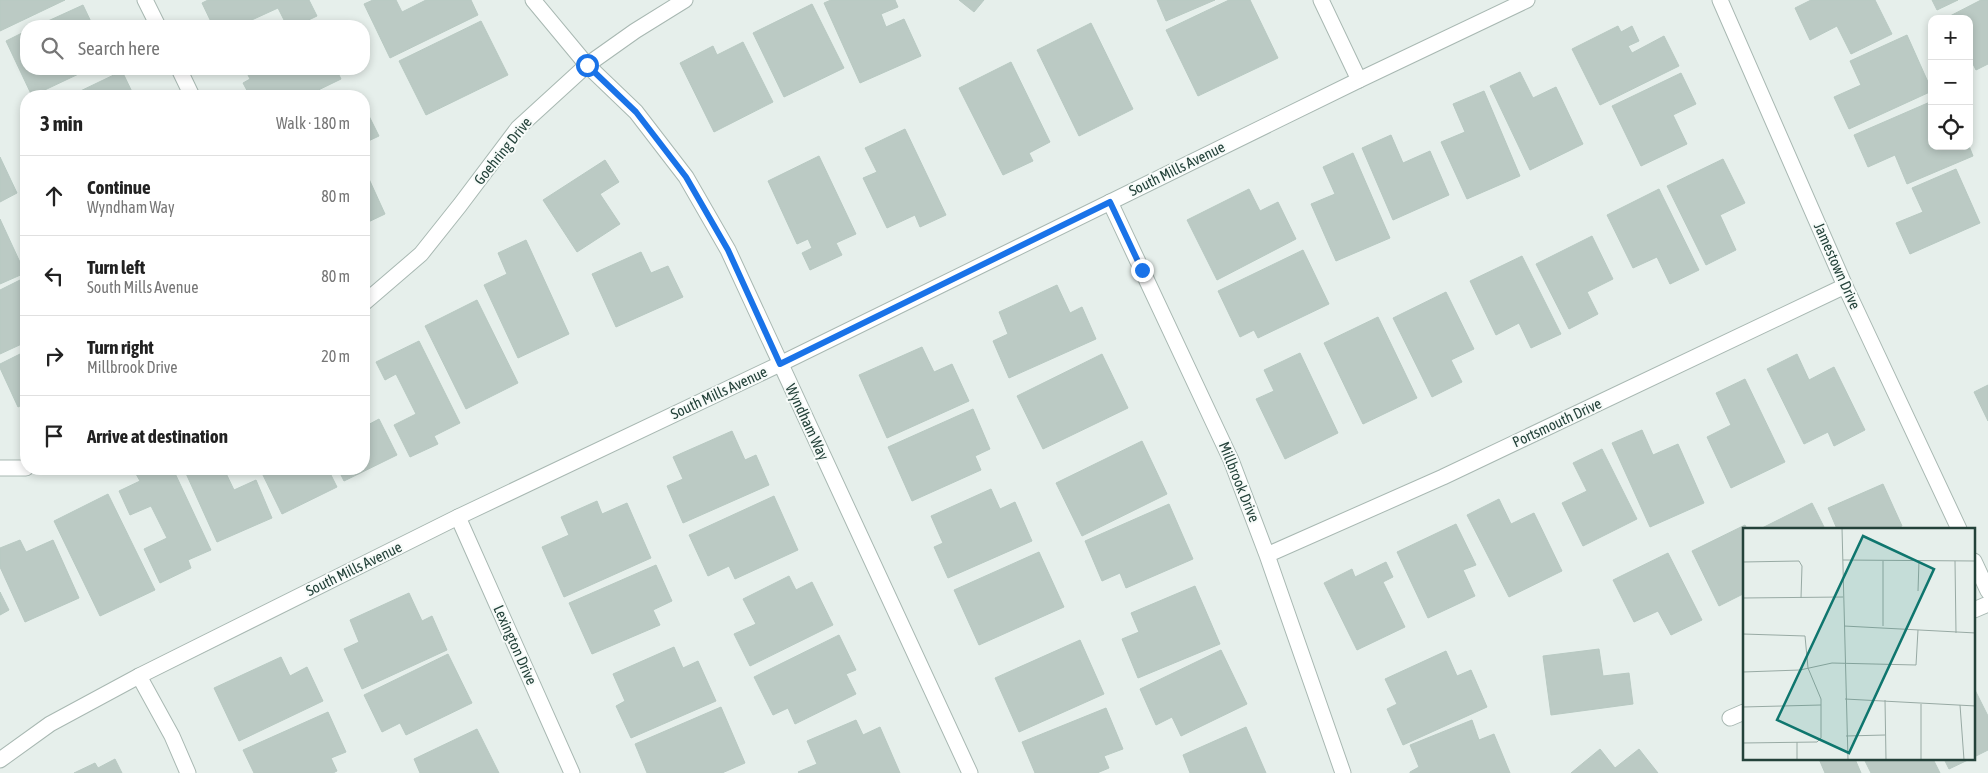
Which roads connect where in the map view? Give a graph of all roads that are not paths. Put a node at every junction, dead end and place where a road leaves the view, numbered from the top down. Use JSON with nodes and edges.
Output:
{"nodes":[{"id":1,"x":145,"y":0,"type":"edge"},
{"id":2,"x":533,"y":0,"type":"edge"},
{"id":3,"x":685,"y":0,"type":"edge"},
{"id":4,"x":1321,"y":0,"type":"edge"},
{"id":5,"x":1527,"y":0,"type":"edge"},
{"id":6,"x":1720,"y":0,"type":"edge"},
{"id":7,"x":155,"y":20,"type":"edge"},
{"id":8,"x":587,"y":65,"type":"junction"},
{"id":9,"x":182,"y":75,"type":"edge"},
{"id":10,"x":1359,"y":80,"type":"junction"},
{"id":11,"x":189,"y":90,"type":"edge"},
{"id":12,"x":1110,"y":202,"type":"junction"},
{"id":13,"x":1845,"y":286,"type":"junction"},
{"id":14,"x":370,"y":298,"type":"edge"},
{"id":15,"x":780,"y":364,"type":"junction"},
{"id":16,"x":0,"y":468,"type":"edge"},
{"id":17,"x":20,"y":468,"type":"edge"},
{"id":18,"x":458,"y":517,"type":"junction"},
{"id":19,"x":1959,"y":528,"type":"edge"},
{"id":20,"x":1267,"y":555,"type":"junction"},
{"id":21,"x":1976,"y":565,"type":"edge"},
{"id":22,"x":1988,"y":591,"type":"edge"},
{"id":23,"x":1988,"y":604,"type":"edge"},
{"id":24,"x":1976,"y":609,"type":"edge"},
{"id":25,"x":139,"y":676,"type":"junction"},
{"id":26,"x":1743,"y":712,"type":"edge"},
{"id":27,"x":1730,"y":718,"type":"dead end"},
{"id":28,"x":0,"y":760,"type":"edge"},
{"id":29,"x":188,"y":773,"type":"edge"},
{"id":30,"x":572,"y":773,"type":"edge"},
{"id":31,"x":970,"y":773,"type":"edge"},
{"id":32,"x":1342,"y":773,"type":"edge"}],
"edges":[{"from":1,"to":7,"type":"street"},
{"from":2,"to":8,"type":"street","name":"Wyndham Way"},
{"from":3,"to":8,"type":"street","name":"Goehring Drive"},
{"from":4,"to":10,"type":"street"},
{"from":5,"to":10,"type":"street","name":"South Mills Avenue"},
{"from":6,"to":13,"type":"street","name":"Jamestown Drive"},
{"from":8,"to":14,"type":"street","name":"Goehring Drive"},
{"from":8,"to":15,"type":"street","name":"Wyndham Way"},
{"from":9,"to":11,"type":"street"},
{"from":10,"to":12,"type":"street","name":"South Mills Avenue"},
{"from":12,"to":15,"type":"street","name":"South Mills Avenue"},
{"from":12,"to":20,"type":"street","name":"Millbrook Drive"},
{"from":13,"to":19,"type":"street","name":"Jamestown Drive"},
{"from":13,"to":20,"type":"street","name":"Portsmouth Drive"},
{"from":15,"to":18,"type":"street","name":"South Mills Avenue"},
{"from":15,"to":31,"type":"street","name":"Wyndham Way"},
{"from":16,"to":17,"type":"street"},
{"from":18,"to":25,"type":"street","name":"South Mills Avenue"},
{"from":18,"to":30,"type":"street","name":"Lexington Drive"},
{"from":20,"to":32,"type":"street","name":"Millbrook Drive"},
{"from":21,"to":22,"type":"street"},
{"from":23,"to":24,"type":"street"},
{"from":25,"to":28,"type":"street","name":"South Mills Avenue"},
{"from":25,"to":29,"type":"street"},
{"from":26,"to":27,"type":"street"}]}
